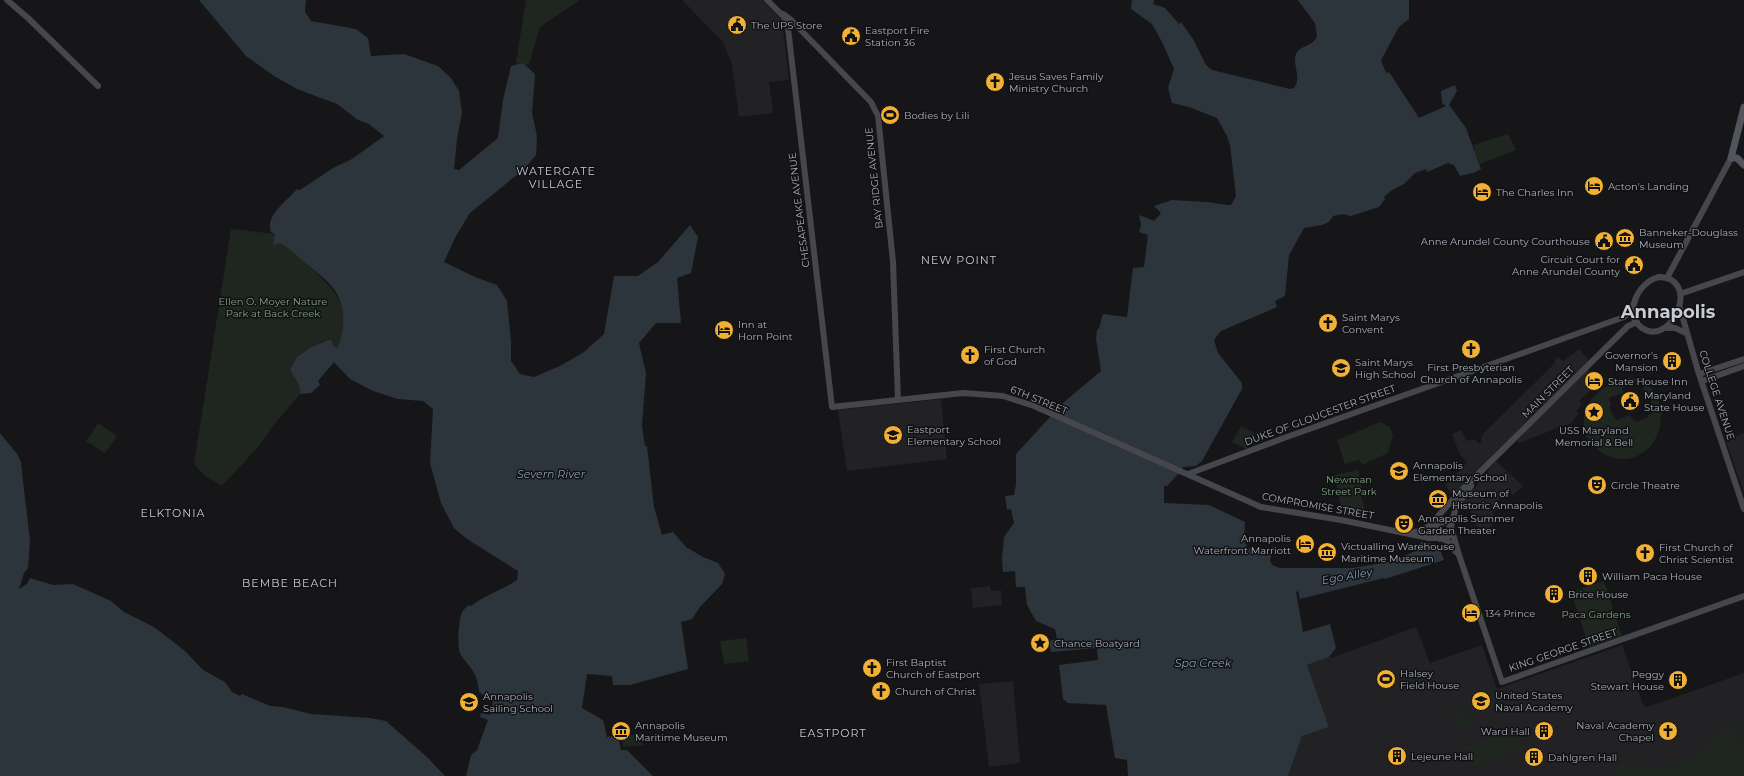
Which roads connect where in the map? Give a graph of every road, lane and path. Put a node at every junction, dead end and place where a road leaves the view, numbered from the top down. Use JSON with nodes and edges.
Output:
{"nodes":[{"id":1,"x":7,"y":0,"type":"edge"},
{"id":2,"x":767,"y":0,"type":"edge"},
{"id":3,"x":780,"y":13,"type":"junction"},
{"id":4,"x":788,"y":28,"type":"junction"},
{"id":5,"x":807,"y":36,"type":"junction"},
{"id":6,"x":98,"y":86,"type":"dead end"},
{"id":7,"x":1744,"y":107,"type":"edge"},
{"id":8,"x":1731,"y":158,"type":"junction"},
{"id":9,"x":1744,"y":165,"type":"edge"},
{"id":10,"x":1744,"y":272,"type":"edge"},
{"id":11,"x":1667,"y":278,"type":"junction"},
{"id":12,"x":1680,"y":294,"type":"junction"},
{"id":13,"x":1634,"y":303,"type":"junction"},
{"id":14,"x":1680,"y":308,"type":"junction"},
{"id":15,"x":1637,"y":322,"type":"junction"},
{"id":16,"x":1665,"y":328,"type":"junction"},
{"id":17,"x":1686,"y":333,"type":"junction"},
{"id":18,"x":1744,"y":359,"type":"edge"},
{"id":19,"x":1744,"y":366,"type":"edge"},
{"id":20,"x":1699,"y":374,"type":"junction"},
{"id":21,"x":1702,"y":381,"type":"junction"},
{"id":22,"x":898,"y":400,"type":"junction"},
{"id":23,"x":832,"y":407,"type":"joint"},
{"id":24,"x":1181,"y":471,"type":"joint"},
{"id":25,"x":1188,"y":474,"type":"junction"},
{"id":26,"x":1474,"y":479,"type":"junction"},
{"id":27,"x":1744,"y":509,"type":"edge"},
{"id":28,"x":1434,"y":525,"type":"junction"},
{"id":29,"x":1451,"y":528,"type":"junction"},
{"id":30,"x":1410,"y":533,"type":"junction"},
{"id":31,"x":1442,"y":539,"type":"junction"},
{"id":32,"x":1459,"y":555,"type":"junction"},
{"id":33,"x":1744,"y":596,"type":"edge"}],
"edges":[{"from":1,"to":6,"type":"main road"},
{"from":2,"to":3,"type":"main road","name":"BAY RIDGE AVENUE"},
{"from":3,"to":4,"type":"main road","name":"CHESAPEAKE AVENUE"},
{"from":3,"to":5,"type":"main road","name":"BAY RIDGE AVENUE"},
{"from":4,"to":5,"type":"main road"},
{"from":4,"to":23,"type":"main road","name":"CHESAPEAKE AVENUE"},
{"from":5,"to":22,"type":"main road","name":"BAY RIDGE AVENUE"},
{"from":7,"to":8,"type":"main road"},
{"from":8,"to":9,"type":"main road"},
{"from":8,"to":11,"type":"main road"},
{"from":10,"to":12,"type":"main road"},
{"from":11,"to":12,"type":"main road"},
{"from":11,"to":13,"type":"main road"},
{"from":12,"to":14,"type":"main road"},
{"from":13,"to":15,"type":"main road"},
{"from":13,"to":25,"type":"main road","name":"DUKE OF GLOUCESTER STREET"},
{"from":14,"to":16,"type":"main road"},
{"from":14,"to":17,"type":"main road","name":"COLLEGE AVENUE"},
{"from":15,"to":16,"type":"main road"},
{"from":15,"to":26,"type":"main road","name":"MAIN STREET"},
{"from":16,"to":17,"type":"main road"},
{"from":17,"to":20,"type":"main road","name":"COLLEGE AVENUE"},
{"from":18,"to":20,"type":"main road"},
{"from":19,"to":21,"type":"main road"},
{"from":20,"to":21,"type":"main road","name":"COLLEGE AVENUE"},
{"from":21,"to":27,"type":"main road","name":"COLLEGE AVENUE"},
{"from":22,"to":23,"type":"main road","name":"6TH STREET"},
{"from":22,"to":24,"type":"main road","name":"6TH STREET"},
{"from":24,"to":25,"type":"main road","name":"COMPROMISE STREET"},
{"from":25,"to":30,"type":"main road","name":"COMPROMISE STREET"},
{"from":26,"to":28,"type":"main road","name":"MAIN STREET"},
{"from":26,"to":29,"type":"main road","name":"MAIN STREET"},
{"from":28,"to":29,"type":"main road"},
{"from":28,"to":30,"type":"main road"},
{"from":28,"to":31,"type":"main road"},
{"from":29,"to":31,"type":"main road"},
{"from":29,"to":32,"type":"main road"},
{"from":30,"to":31,"type":"main road","name":"COMPROMISE STREET"},
{"from":31,"to":32,"type":"main road"},
{"from":32,"to":33,"type":"main road","name":"KING GEORGE STREET"}]}
